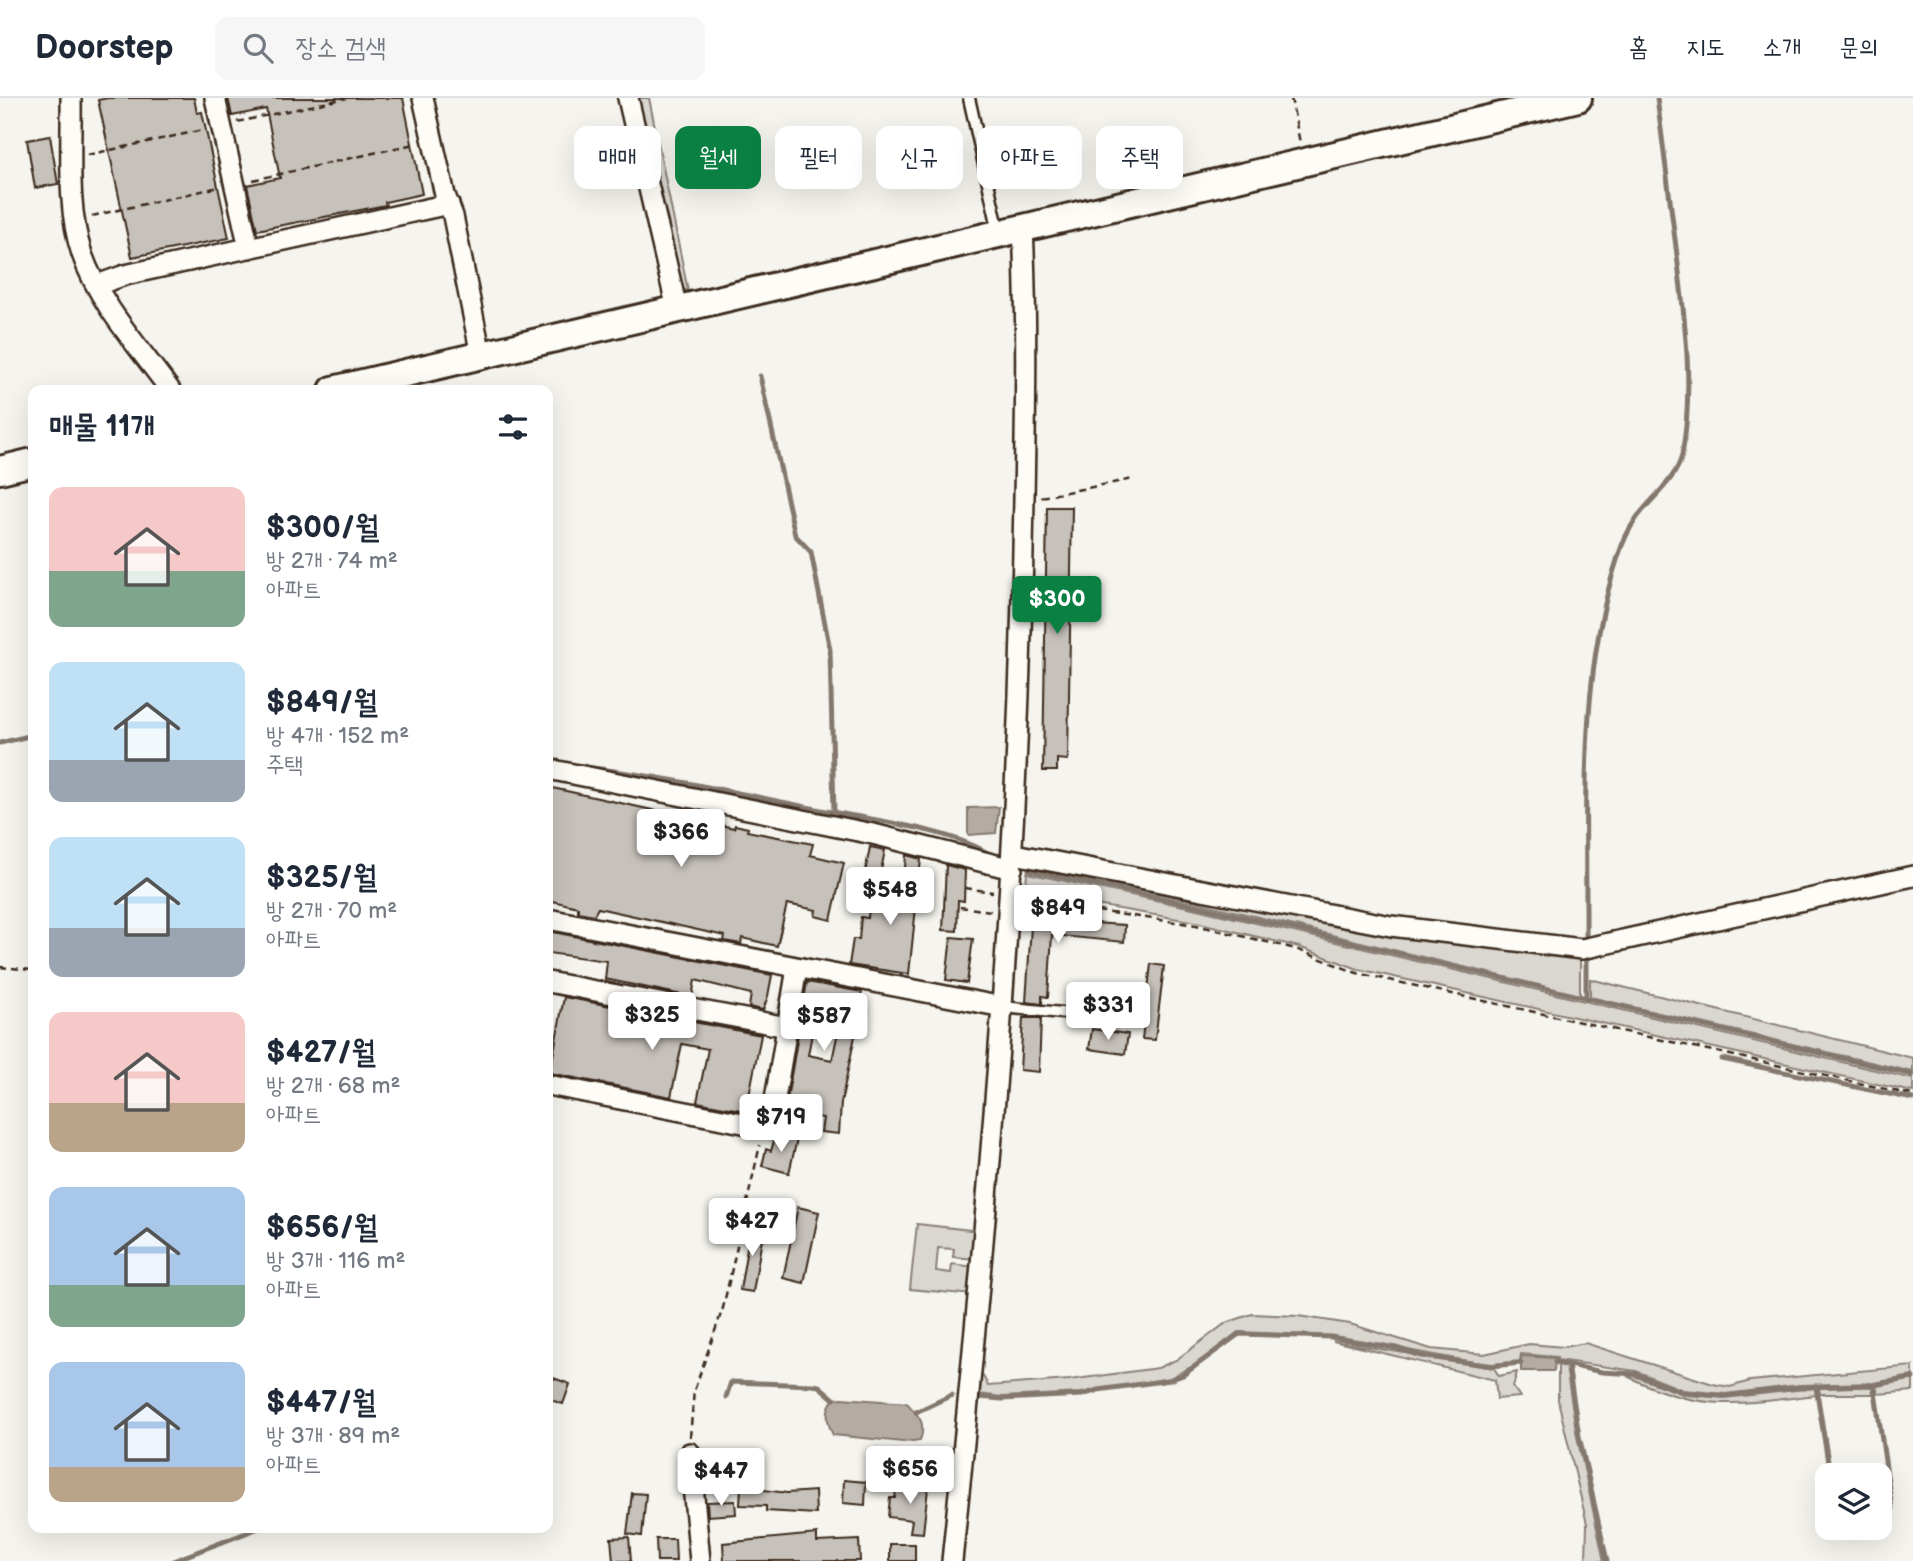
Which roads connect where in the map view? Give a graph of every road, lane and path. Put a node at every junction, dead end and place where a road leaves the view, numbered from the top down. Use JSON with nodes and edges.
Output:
{"nodes":[{"id":1,"x":71,"y":98,"type":"edge"},
{"id":2,"x":215,"y":98,"type":"edge"},
{"id":3,"x":422,"y":98,"type":"edge"},
{"id":4,"x":628,"y":98,"type":"edge"},
{"id":5,"x":969,"y":98,"type":"edge"},
{"id":6,"x":1291,"y":98,"type":"edge"},
{"id":7,"x":1578,"y":98,"type":"edge"},
{"id":8,"x":432,"y":139,"type":"junction"},
{"id":9,"x":1303,"y":162,"type":"junction"},
{"id":10,"x":235,"y":184,"type":"junction"},
{"id":11,"x":449,"y":204,"type":"junction"},
{"id":12,"x":75,"y":220,"type":"junction"},
{"id":13,"x":1011,"y":230,"type":"junction"},
{"id":14,"x":249,"y":247,"type":"junction"},
{"id":15,"x":97,"y":285,"type":"junction"},
{"id":16,"x":677,"y":309,"type":"junction"},
{"id":17,"x":481,"y":355,"type":"junction"},
{"id":18,"x":167,"y":385,"type":"edge"},
{"id":19,"x":353,"y":385,"type":"edge"},
{"id":20,"x":28,"y":463,"type":"edge"},
{"id":21,"x":0,"y":470,"type":"edge"},
{"id":22,"x":1133,"y":479,"type":"dead end"},
{"id":23,"x":1024,"y":500,"type":"junction"},
{"id":24,"x":553,"y":770,"type":"edge"},
{"id":25,"x":1013,"y":861,"type":"junction"},
{"id":26,"x":1913,"y":876,"type":"edge"},
{"id":27,"x":965,"y":888,"type":"dead end"},
{"id":28,"x":1009,"y":902,"type":"junction"},
{"id":29,"x":960,"y":907,"type":"dead end"},
{"id":30,"x":553,"y":920,"type":"edge"},
{"id":31,"x":0,"y":967,"type":"edge"},
{"id":32,"x":797,"y":968,"type":"junction"},
{"id":33,"x":28,"y":970,"type":"edge"},
{"id":34,"x":553,"y":983,"type":"edge"},
{"id":35,"x":1003,"y":1007,"type":"junction"},
{"id":36,"x":1062,"y":1013,"type":"dead end"},
{"id":37,"x":787,"y":1027,"type":"junction"},
{"id":38,"x":553,"y":1086,"type":"edge"},
{"id":39,"x":1913,"y":1095,"type":"edge"},
{"id":40,"x":768,"y":1125,"type":"junction"},
{"id":41,"x":690,"y":1453,"type":"joint"},
{"id":42,"x":700,"y":1561,"type":"edge"},
{"id":43,"x":952,"y":1561,"type":"edge"}],
"edges":[{"from":1,"to":12,"type":"street"},
{"from":2,"to":10,"type":"street"},
{"from":3,"to":8,"type":"street"},
{"from":4,"to":16,"type":"street"},
{"from":5,"to":13,"type":"lane"},
{"from":6,"to":9,"type":"path"},
{"from":7,"to":9,"type":"main road"},
{"from":8,"to":10,"type":"path"},
{"from":8,"to":11,"type":"street"},
{"from":9,"to":13,"type":"main road"},
{"from":10,"to":12,"type":"path"},
{"from":10,"to":14,"type":"street"},
{"from":11,"to":14,"type":"street"},
{"from":11,"to":17,"type":"street"},
{"from":12,"to":15,"type":"street"},
{"from":13,"to":16,"type":"main road"},
{"from":13,"to":23,"type":"street"},
{"from":14,"to":15,"type":"street"},
{"from":15,"to":18,"type":"street"},
{"from":16,"to":17,"type":"main road"},
{"from":17,"to":19,"type":"main road"},
{"from":20,"to":21,"type":"main road"},
{"from":22,"to":23,"type":"path"},
{"from":23,"to":25,"type":"street"},
{"from":24,"to":25,"type":"street"},
{"from":25,"to":26,"type":"street"},
{"from":25,"to":28,"type":"street"},
{"from":27,"to":28,"type":"path"},
{"from":28,"to":29,"type":"path"},
{"from":28,"to":35,"type":"street"},
{"from":28,"to":39,"type":"path"},
{"from":30,"to":32,"type":"street"},
{"from":31,"to":33,"type":"path"},
{"from":32,"to":35,"type":"street"},
{"from":32,"to":37,"type":"street"},
{"from":34,"to":37,"type":"street"},
{"from":35,"to":36,"type":"lane"},
{"from":35,"to":43,"type":"street"},
{"from":37,"to":40,"type":"street"},
{"from":38,"to":40,"type":"street"},
{"from":40,"to":41,"type":"path"},
{"from":41,"to":42,"type":"street"}]}
